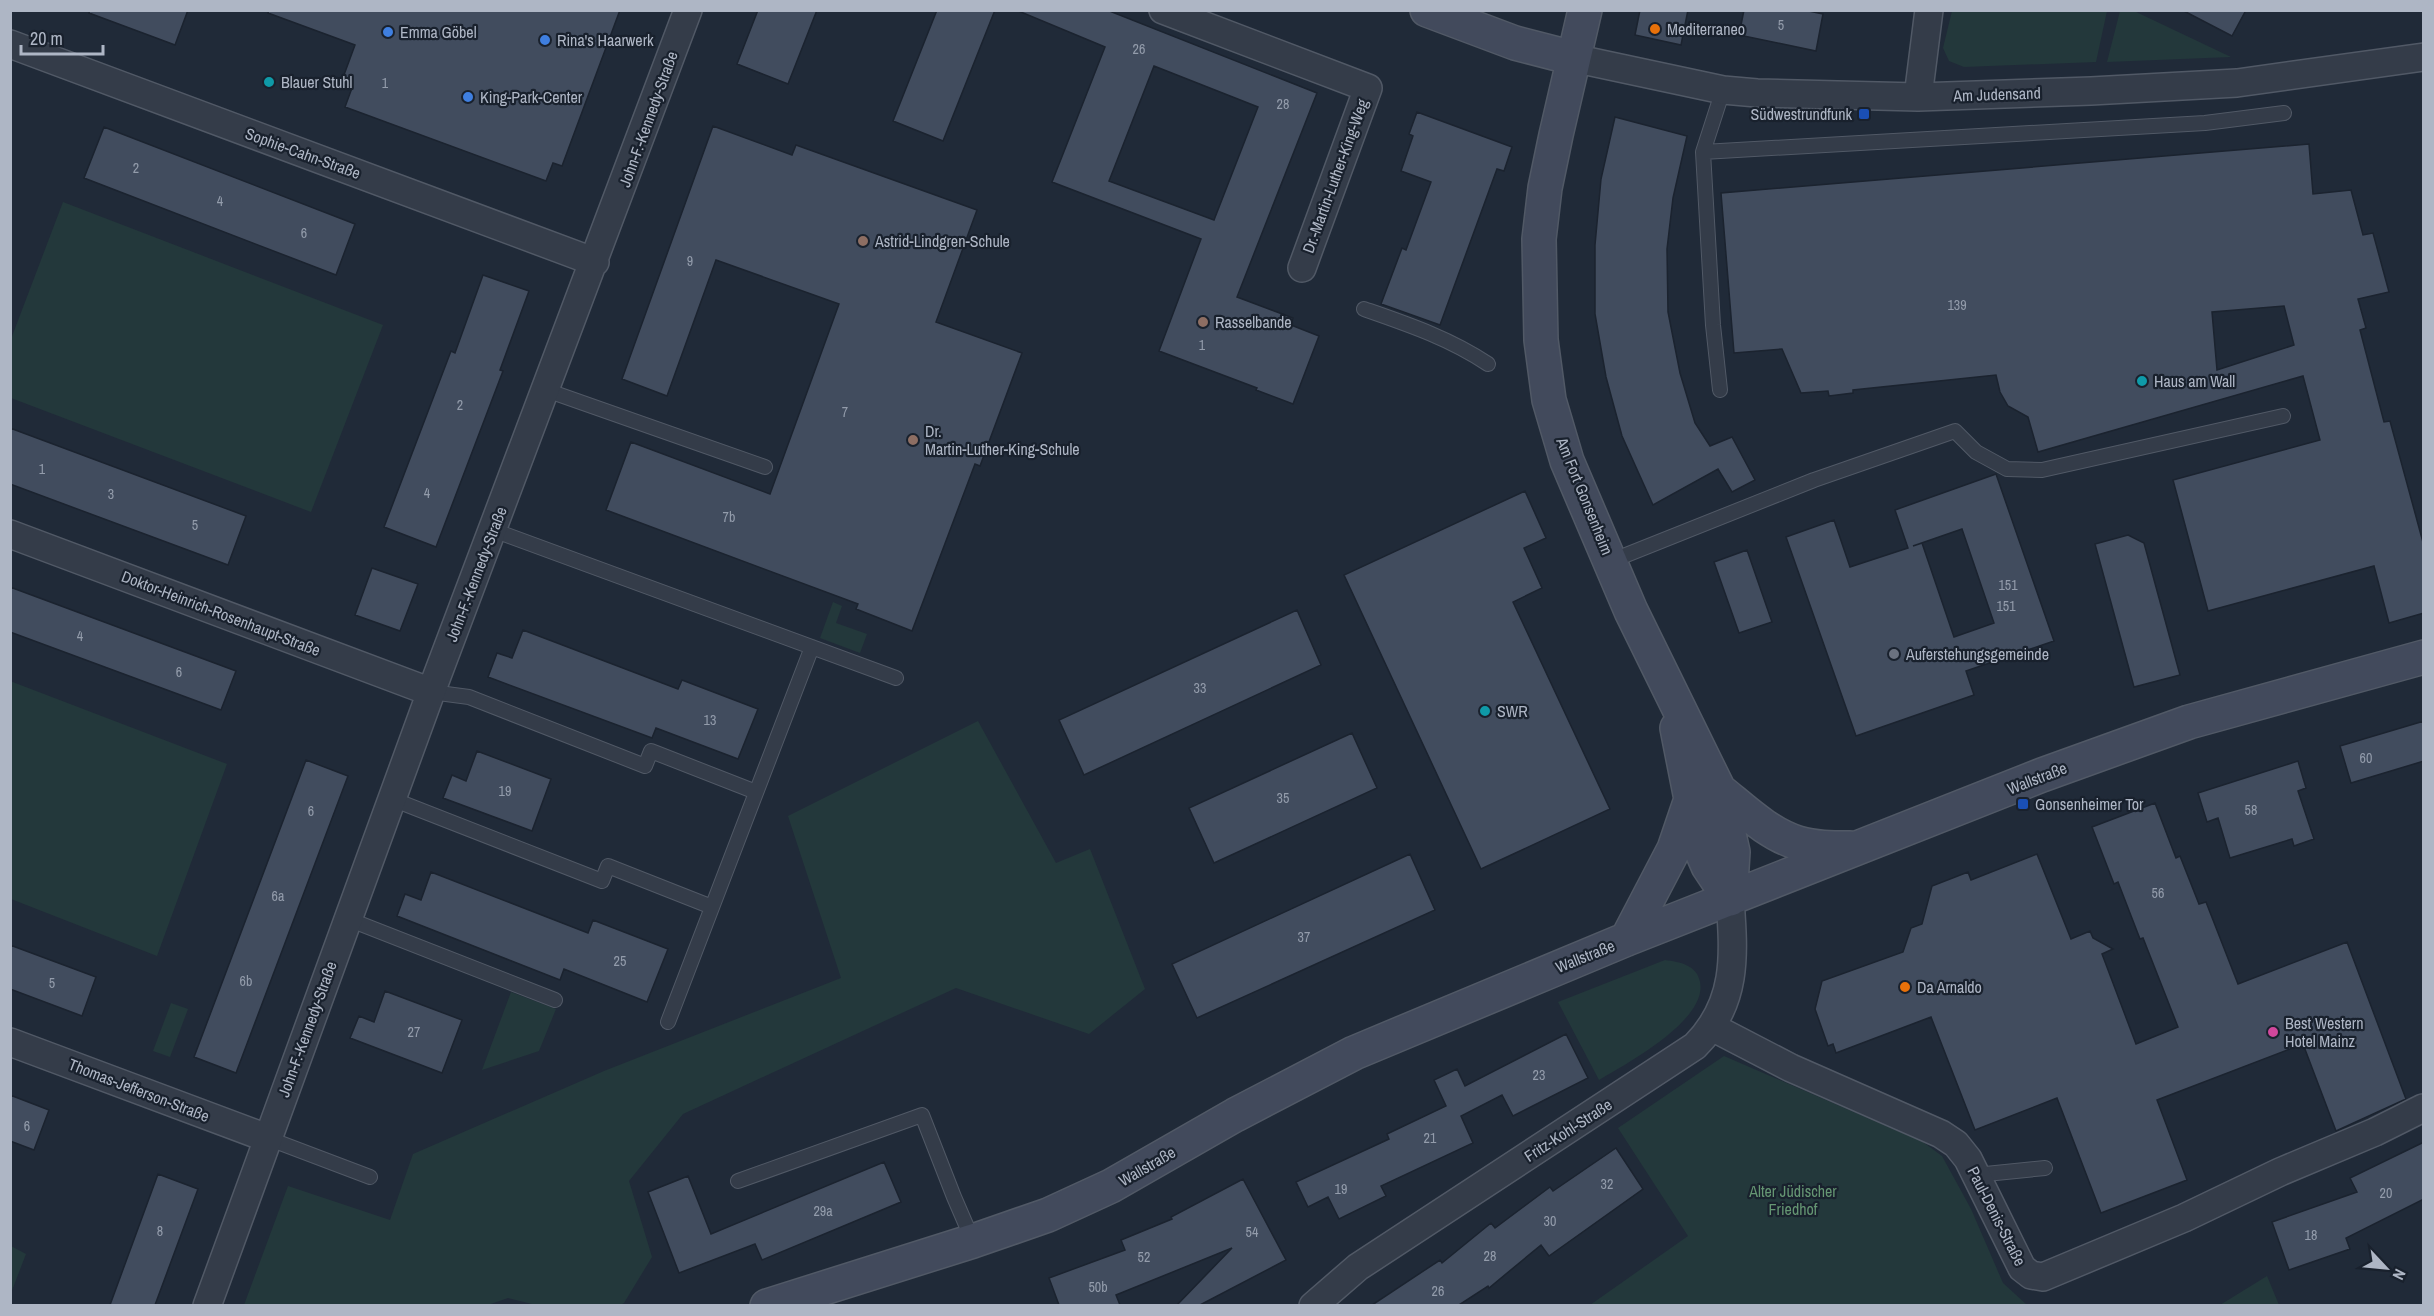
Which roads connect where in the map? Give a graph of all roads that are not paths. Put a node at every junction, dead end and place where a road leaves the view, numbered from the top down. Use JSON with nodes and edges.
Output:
{"nodes":[{"id":1,"x":688,"y":10,"type":"edge"},
{"id":2,"x":1163,"y":10,"type":"edge"},
{"id":3,"x":1427,"y":10,"type":"edge"},
{"id":4,"x":1585,"y":10,"type":"edge"},
{"id":5,"x":1929,"y":10,"type":"edge"},
{"id":6,"x":10,"y":44,"type":"edge"},
{"id":7,"x":2424,"y":57,"type":"edge"},
{"id":8,"x":1573,"y":58,"type":"junction"},
{"id":9,"x":1723,"y":90,"type":"junction"},
{"id":10,"x":1918,"y":97,"type":"junction"},
{"id":11,"x":2284,"y":113,"type":"dead end"},
{"id":12,"x":1703,"y":152,"type":"junction"},
{"id":13,"x":595,"y":262,"type":"junction"},
{"id":14,"x":1302,"y":268,"type":"dead end"},
{"id":15,"x":1364,"y":309,"type":"dead end"},
{"id":16,"x":1488,"y":364,"type":"dead end"},
{"id":17,"x":546,"y":390,"type":"junction"},
{"id":18,"x":1720,"y":390,"type":"dead end"},
{"id":19,"x":2283,"y":416,"type":"dead end"},
{"id":20,"x":765,"y":466,"type":"dead end"},
{"id":21,"x":493,"y":530,"type":"junction"},
{"id":22,"x":10,"y":534,"type":"edge"},
{"id":23,"x":1611,"y":561,"type":"junction"},
{"id":24,"x":812,"y":647,"type":"junction"},
{"id":25,"x":2424,"y":657,"type":"edge"},
{"id":26,"x":896,"y":678,"type":"dead end"},
{"id":27,"x":431,"y":692,"type":"junction"},
{"id":28,"x":756,"y":792,"type":"junction"},
{"id":29,"x":1705,"y":796,"type":"junction"},
{"id":30,"x":392,"y":799,"type":"junction"},
{"id":31,"x":1858,"y":849,"type":"junction"},
{"id":32,"x":1730,"y":899,"type":"junction"},
{"id":33,"x":712,"y":907,"type":"junction"},
{"id":34,"x":348,"y":919,"type":"junction"},
{"id":35,"x":1627,"y":939,"type":"junction"},
{"id":36,"x":555,"y":1000,"type":"dead end"},
{"id":37,"x":668,"y":1022,"type":"dead end"},
{"id":38,"x":1712,"y":1027,"type":"junction"},
{"id":39,"x":10,"y":1042,"type":"edge"},
{"id":40,"x":2423,"y":1108,"type":"edge"},
{"id":41,"x":267,"y":1138,"type":"junction"},
{"id":42,"x":2045,"y":1168,"type":"dead end"},
{"id":43,"x":1976,"y":1175,"type":"junction"},
{"id":44,"x":370,"y":1177,"type":"dead end"},
{"id":45,"x":738,"y":1181,"type":"dead end"},
{"id":46,"x":973,"y":1241,"type":"junction"},
{"id":47,"x":207,"y":1305,"type":"edge"},
{"id":48,"x":767,"y":1305,"type":"edge"},
{"id":49,"x":1313,"y":1305,"type":"edge"}],
"edges":[{"from":1,"to":13,"type":"street","name":"John-F.-Kennedy-Straße"},
{"from":2,"to":14,"type":"street","name":"Dr.-Martin-Luther-King-Weg"},
{"from":3,"to":8,"type":"street"},
{"from":4,"to":8,"type":"street","name":"Am Fort Gonsenheim"},
{"from":5,"to":10,"type":"street"},
{"from":6,"to":13,"type":"street","name":"Sophie-Cahn-Straße"},
{"from":7,"to":10,"type":"street","name":"Am Judensand"},
{"from":8,"to":9,"type":"street","name":"Am Judensand"},
{"from":8,"to":23,"type":"street","name":"Am Fort Gonsenheim"},
{"from":9,"to":10,"type":"street","name":"Am Judensand"},
{"from":9,"to":12,"type":"lane"},
{"from":11,"to":12,"type":"lane"},
{"from":12,"to":18,"type":"lane"},
{"from":13,"to":17,"type":"street","name":"John-F.-Kennedy-Straße"},
{"from":15,"to":16,"type":"lane"},
{"from":17,"to":20,"type":"lane"},
{"from":17,"to":21,"type":"street","name":"John-F.-Kennedy-Straße"},
{"from":19,"to":23,"type":"lane"},
{"from":21,"to":24,"type":"lane"},
{"from":21,"to":27,"type":"street","name":"John-F.-Kennedy-Straße"},
{"from":22,"to":27,"type":"street","name":"Doktor-Heinrich-Rosenhaupt-Straße"},
{"from":23,"to":29,"type":"street","name":"Am Fort Gonsenheim"},
{"from":24,"to":26,"type":"lane"},
{"from":24,"to":28,"type":"lane"},
{"from":25,"to":31,"type":"street","name":"Wallstraße"},
{"from":27,"to":28,"type":"lane"},
{"from":27,"to":30,"type":"street","name":"John-F.-Kennedy-Straße"},
{"from":28,"to":33,"type":"lane"},
{"from":29,"to":31,"type":"street"},
{"from":29,"to":32,"type":"street","name":"Am Fort Gonsenheim"},
{"from":29,"to":35,"type":"street"},
{"from":30,"to":33,"type":"lane"},
{"from":30,"to":34,"type":"street","name":"John-F.-Kennedy-Straße"},
{"from":31,"to":32,"type":"street","name":"Wallstraße"},
{"from":32,"to":35,"type":"street","name":"Wallstraße"},
{"from":32,"to":38,"type":"street","name":"Fritz-Kohl-Straße"},
{"from":33,"to":37,"type":"lane"},
{"from":34,"to":36,"type":"lane"},
{"from":34,"to":41,"type":"street","name":"John-F.-Kennedy-Straße"},
{"from":35,"to":46,"type":"street","name":"Wallstraße"},
{"from":38,"to":43,"type":"street","name":"Paul-Denis-Straße"},
{"from":38,"to":49,"type":"street","name":"Fritz-Kohl-Straße"},
{"from":39,"to":41,"type":"street","name":"Thomas-Jefferson-Straße"},
{"from":40,"to":43,"type":"street","name":"Paul-Denis-Straße"},
{"from":41,"to":44,"type":"lane"},
{"from":41,"to":47,"type":"street","name":"John-F.-Kennedy-Straße"},
{"from":42,"to":43,"type":"lane"},
{"from":45,"to":46,"type":"lane"},
{"from":46,"to":48,"type":"street","name":"Wallstraße"}]}
